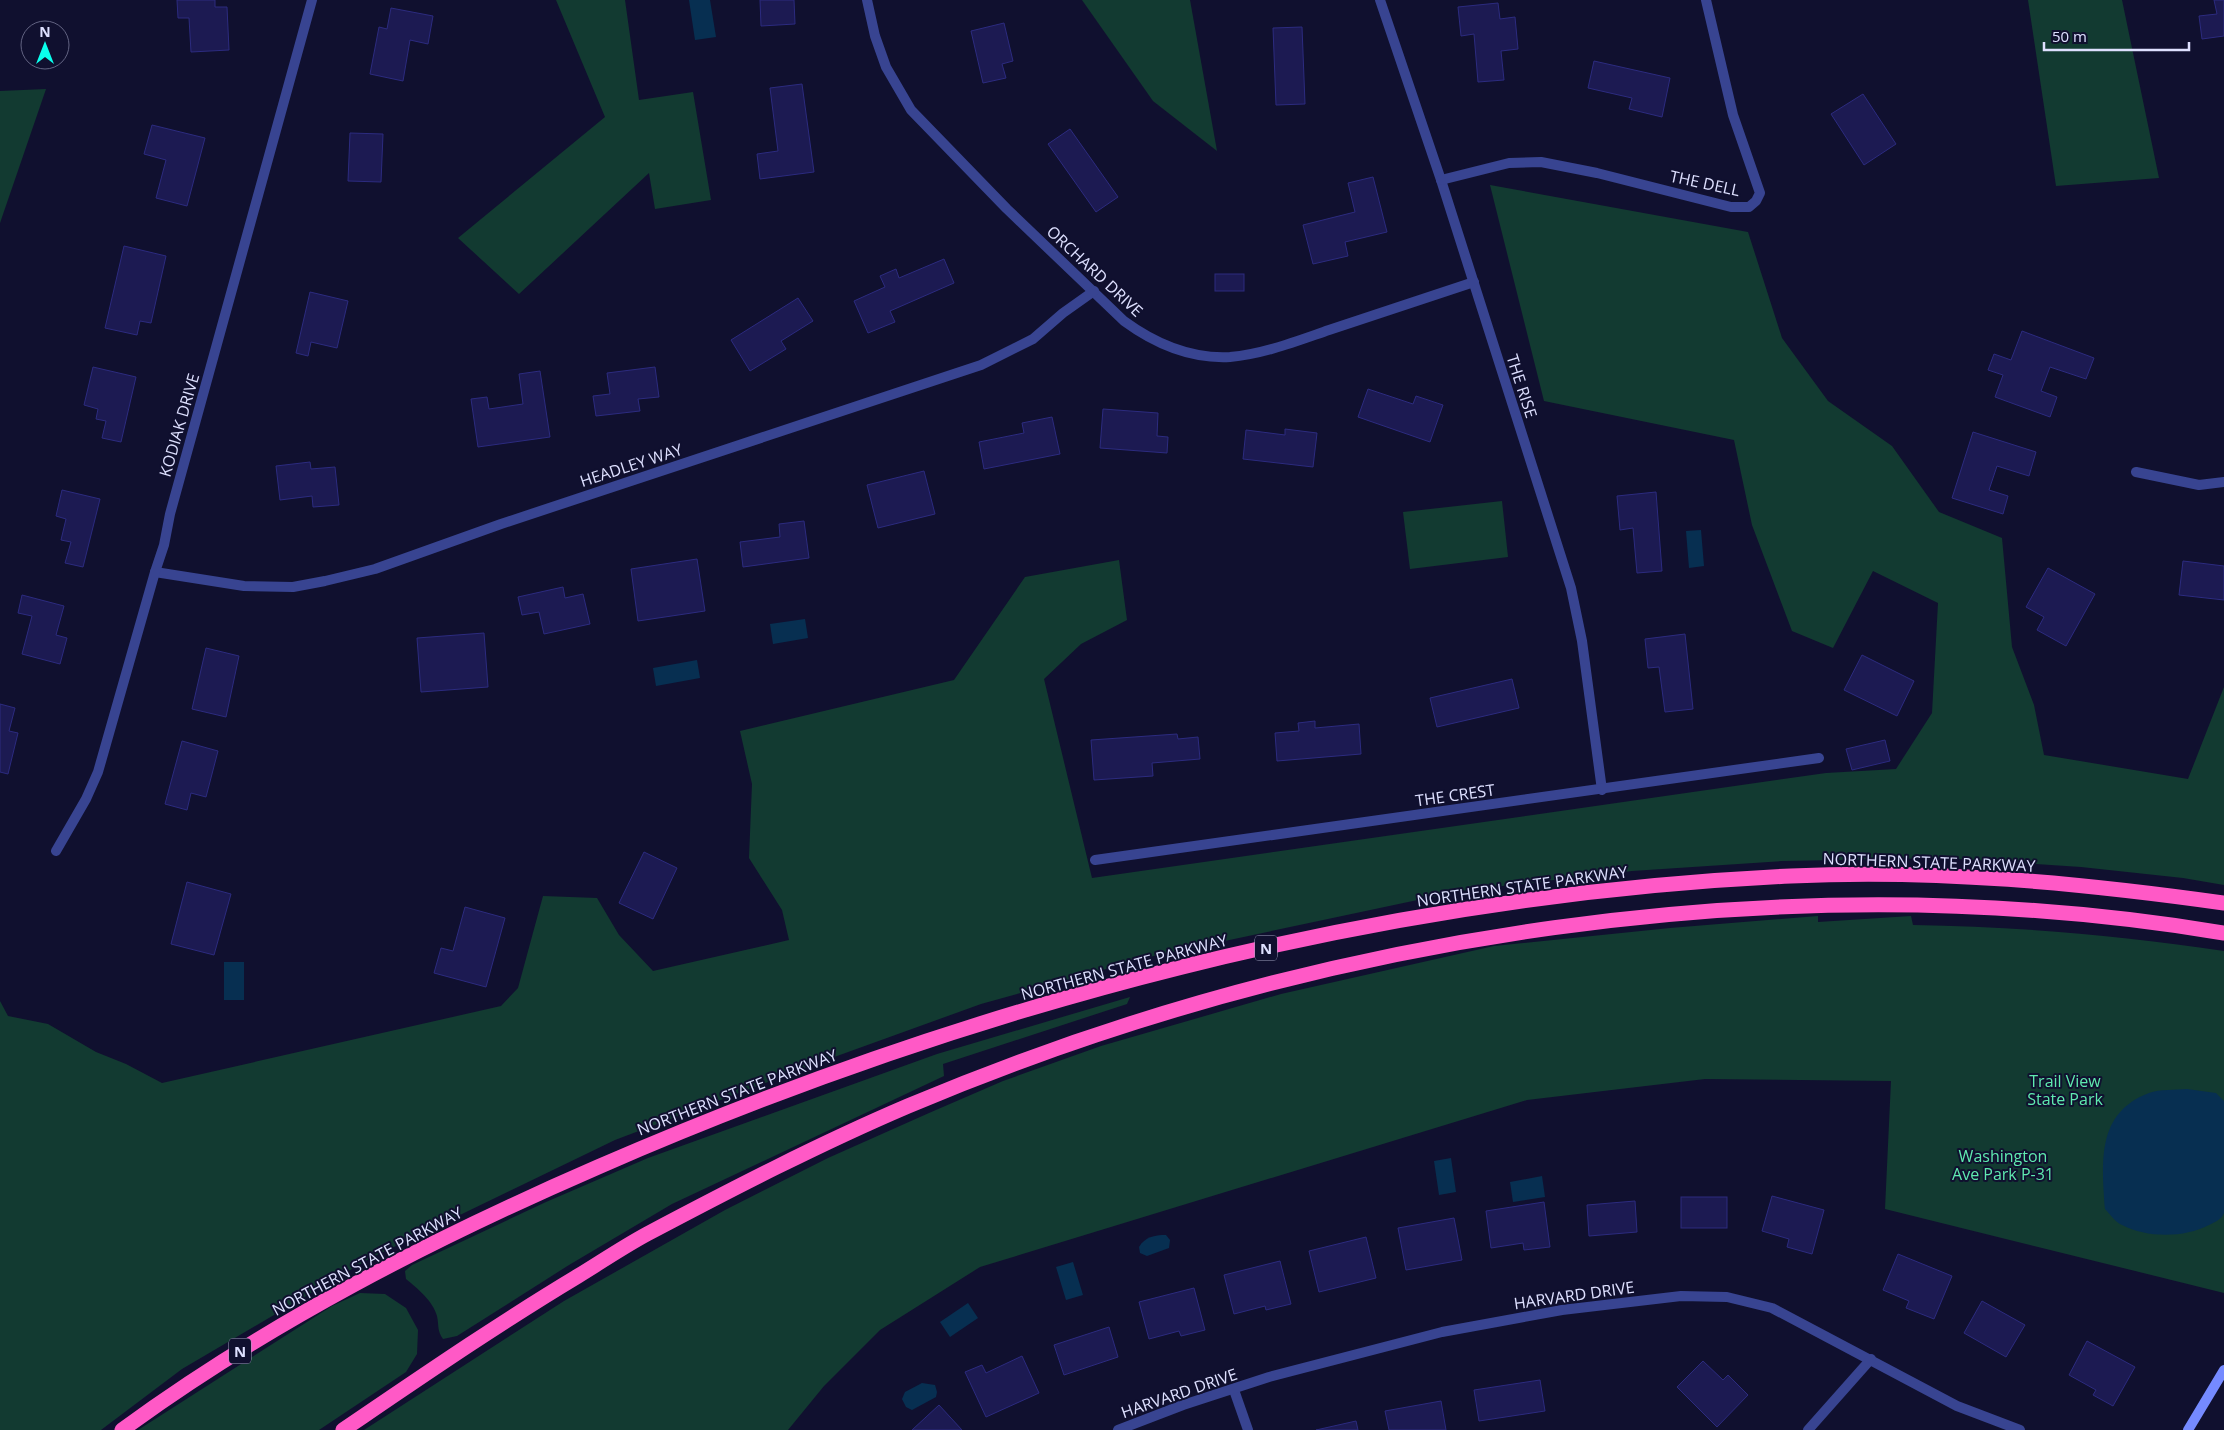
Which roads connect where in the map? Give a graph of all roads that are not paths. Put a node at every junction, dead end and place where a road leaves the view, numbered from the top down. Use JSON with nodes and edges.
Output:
{"nodes":[{"id":1,"x":312,"y":0,"type":"edge"},
{"id":2,"x":867,"y":0,"type":"edge"},
{"id":3,"x":1380,"y":0,"type":"edge"},
{"id":4,"x":1706,"y":0,"type":"edge"},
{"id":5,"x":1441,"y":180,"type":"junction"},
{"id":6,"x":1474,"y":282,"type":"junction"},
{"id":7,"x":1094,"y":291,"type":"junction"},
{"id":8,"x":2136,"y":472,"type":"dead end"},
{"id":9,"x":2224,"y":482,"type":"edge"},
{"id":10,"x":155,"y":572,"type":"junction"},
{"id":11,"x":1819,"y":758,"type":"dead end"},
{"id":12,"x":1602,"y":790,"type":"junction"},
{"id":13,"x":56,"y":851,"type":"dead end"},
{"id":14,"x":1095,"y":860,"type":"dead end"},
{"id":15,"x":2224,"y":903,"type":"edge"},
{"id":16,"x":2224,"y":933,"type":"edge"},
{"id":17,"x":1870,"y":1359,"type":"junction"},
{"id":18,"x":2224,"y":1370,"type":"edge"},
{"id":19,"x":1234,"y":1390,"type":"junction"},
{"id":20,"x":122,"y":1430,"type":"edge"},
{"id":21,"x":343,"y":1430,"type":"edge"},
{"id":22,"x":1118,"y":1430,"type":"edge"},
{"id":23,"x":1248,"y":1430,"type":"edge"},
{"id":24,"x":1808,"y":1430,"type":"edge"},
{"id":25,"x":2020,"y":1430,"type":"edge"},
{"id":26,"x":2188,"y":1430,"type":"edge"}],
"edges":[{"from":1,"to":10,"type":"street","name":"KODIAK DRIVE"},
{"from":2,"to":7,"type":"street","name":"ORCHARD DRIVE"},
{"from":3,"to":5,"type":"street","name":"THE RISE"},
{"from":4,"to":5,"type":"street","name":"THE DELL"},
{"from":5,"to":6,"type":"street","name":"THE RISE"},
{"from":6,"to":7,"type":"street","name":"ORCHARD DRIVE"},
{"from":6,"to":12,"type":"street","name":"THE RISE"},
{"from":7,"to":10,"type":"street","name":"HEADLEY WAY"},
{"from":8,"to":9,"type":"street"},
{"from":10,"to":13,"type":"street","name":"KODIAK DRIVE"},
{"from":11,"to":12,"type":"street","name":"THE CREST"},
{"from":12,"to":14,"type":"street","name":"THE CREST"},
{"from":15,"to":20,"type":"highway","name":"NORTHERN STATE PARKWAY","number":"N"},
{"from":16,"to":21,"type":"highway","number":"N"},
{"from":17,"to":19,"type":"street","name":"HARVARD DRIVE"},
{"from":17,"to":24,"type":"street"},
{"from":17,"to":25,"type":"street","name":"HARVARD DRIVE"},
{"from":18,"to":26,"type":"main road"},
{"from":19,"to":22,"type":"street","name":"HARVARD DRIVE"},
{"from":19,"to":23,"type":"street"}]}
